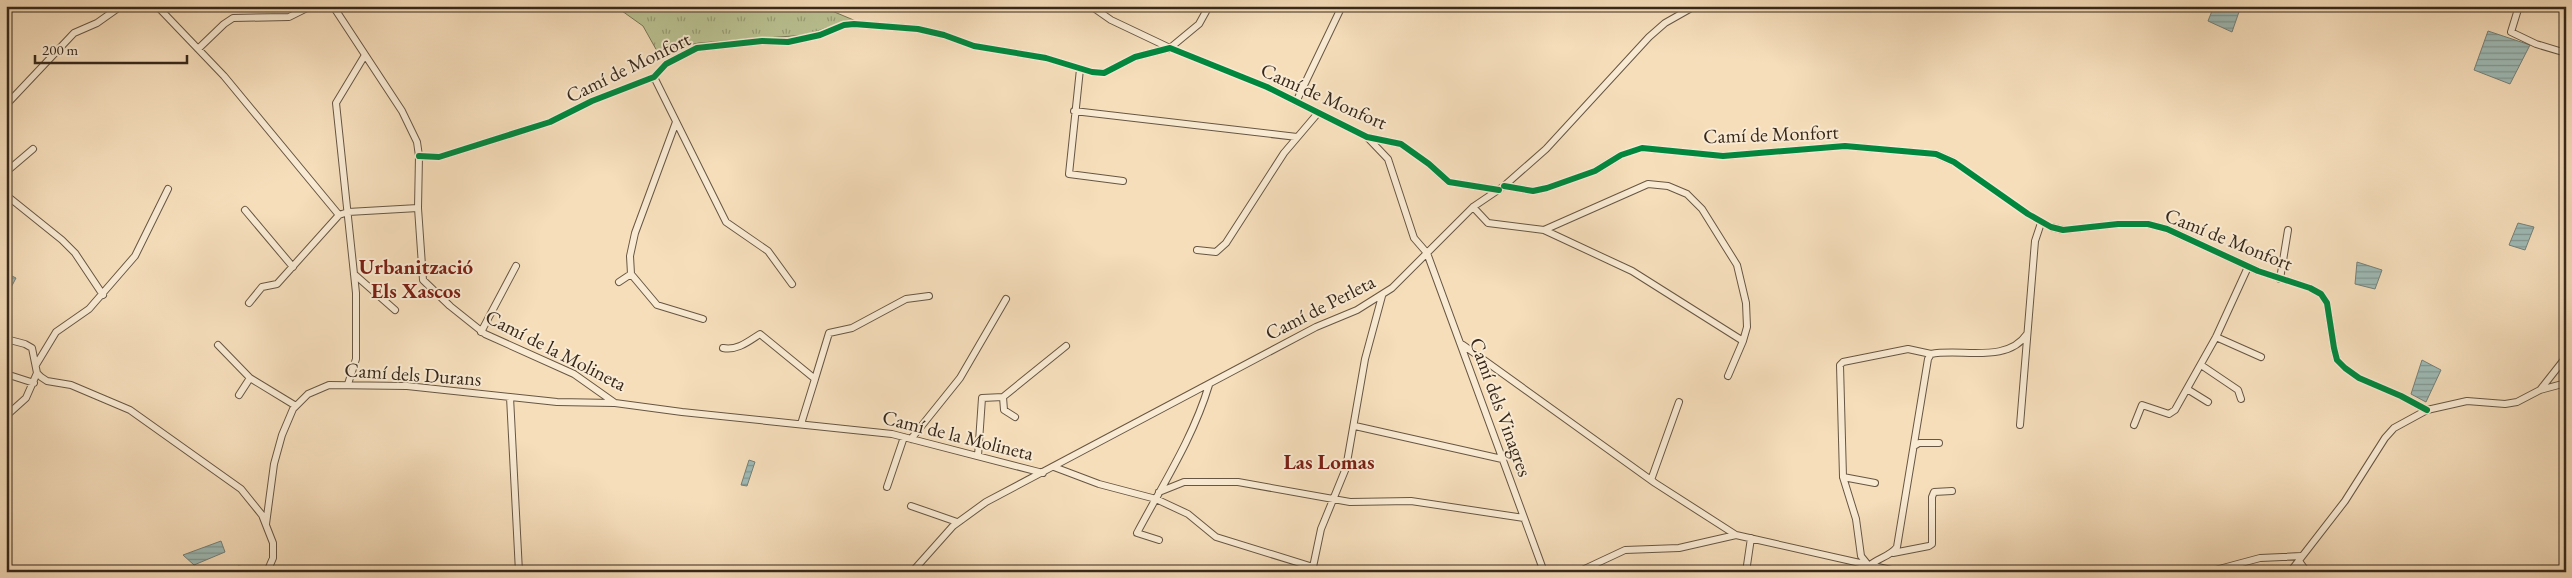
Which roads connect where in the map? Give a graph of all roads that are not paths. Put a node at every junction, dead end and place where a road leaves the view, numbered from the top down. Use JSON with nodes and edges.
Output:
{"nodes":[{"id":1,"x":121,"y":6,"type":"edge"},
{"id":2,"x":157,"y":6,"type":"edge"},
{"id":3,"x":311,"y":6,"type":"edge"},
{"id":4,"x":334,"y":6,"type":"edge"},
{"id":5,"x":1090,"y":6,"type":"edge"},
{"id":6,"x":1209,"y":6,"type":"edge"},
{"id":7,"x":1342,"y":6,"type":"edge"},
{"id":8,"x":1695,"y":6,"type":"edge"},
{"id":9,"x":2519,"y":6,"type":"edge"},
{"id":10,"x":1170,"y":48,"type":"junction"},
{"id":11,"x":198,"y":49,"type":"junction"},
{"id":12,"x":2566,"y":53,"type":"edge"},
{"id":13,"x":365,"y":55,"type":"junction"},
{"id":14,"x":1080,"y":70,"type":"junction"},
{"id":15,"x":654,"y":77,"type":"junction"},
{"id":16,"x":1296,"y":102,"type":"junction"},
{"id":17,"x":6,"y":105,"type":"edge"},
{"id":18,"x":1074,"y":112,"type":"junction"},
{"id":19,"x":1318,"y":113,"type":"junction"},
{"id":20,"x":676,"y":122,"type":"junction"},
{"id":21,"x":1297,"y":137,"type":"junction"},
{"id":22,"x":1366,"y":137,"type":"junction"},
{"id":23,"x":33,"y":149,"type":"dead end"},
{"id":24,"x":419,"y":156,"type":"junction"},
{"id":25,"x":6,"y":172,"type":"edge"},
{"id":26,"x":1124,"y":181,"type":"dead end"},
{"id":27,"x":1501,"y":188,"type":"junction"},
{"id":28,"x":168,"y":189,"type":"dead end"},
{"id":29,"x":6,"y":196,"type":"edge"},
{"id":30,"x":1473,"y":207,"type":"junction"},
{"id":31,"x":418,"y":208,"type":"junction"},
{"id":32,"x":245,"y":210,"type":"dead end"},
{"id":33,"x":348,"y":212,"type":"junction"},
{"id":34,"x":339,"y":215,"type":"junction"},
{"id":35,"x":2041,"y":223,"type":"junction"},
{"id":36,"x":1544,"y":230,"type":"junction"},
{"id":37,"x":2288,"y":230,"type":"dead end"},
{"id":38,"x":1196,"y":250,"type":"dead end"},
{"id":39,"x":1427,"y":253,"type":"junction"},
{"id":40,"x":516,"y":266,"type":"dead end"},
{"id":41,"x":2248,"y":266,"type":"junction"},
{"id":42,"x":293,"y":267,"type":"junction"},
{"id":43,"x":354,"y":274,"type":"junction"},
{"id":44,"x":631,"y":274,"type":"junction"},
{"id":45,"x":2280,"y":279,"type":"junction"},
{"id":46,"x":619,"y":282,"type":"dead end"},
{"id":47,"x":792,"y":284,"type":"dead end"},
{"id":48,"x":103,"y":295,"type":"junction"},
{"id":49,"x":929,"y":296,"type":"dead end"},
{"id":50,"x":1382,"y":296,"type":"junction"},
{"id":51,"x":1006,"y":299,"type":"dead end"},
{"id":52,"x":249,"y":302,"type":"dead end"},
{"id":53,"x":395,"y":310,"type":"dead end"},
{"id":54,"x":703,"y":319,"type":"dead end"},
{"id":55,"x":481,"y":332,"type":"junction"},
{"id":56,"x":2027,"y":334,"type":"junction"},
{"id":57,"x":2216,"y":337,"type":"junction"},
{"id":58,"x":6,"y":339,"type":"edge"},
{"id":59,"x":1743,"y":341,"type":"junction"},
{"id":60,"x":1462,"y":344,"type":"junction"},
{"id":61,"x":218,"y":345,"type":"dead end"},
{"id":62,"x":1066,"y":346,"type":"dead end"},
{"id":63,"x":723,"y":348,"type":"dead end"},
{"id":64,"x":1931,"y":354,"type":"junction"},
{"id":65,"x":2262,"y":357,"type":"dead end"},
{"id":66,"x":2566,"y":357,"type":"edge"},
{"id":67,"x":36,"y":365,"type":"junction"},
{"id":68,"x":2201,"y":365,"type":"junction"},
{"id":69,"x":37,"y":373,"type":"junction"},
{"id":70,"x":6,"y":374,"type":"edge"},
{"id":71,"x":1728,"y":376,"type":"dead end"},
{"id":72,"x":250,"y":378,"type":"junction"},
{"id":73,"x":815,"y":379,"type":"junction"},
{"id":74,"x":34,"y":383,"type":"junction"},
{"id":75,"x":2566,"y":383,"type":"edge"},
{"id":76,"x":348,"y":384,"type":"junction"},
{"id":77,"x":1209,"y":384,"type":"junction"},
{"id":78,"x":2187,"y":390,"type":"junction"},
{"id":79,"x":2540,"y":390,"type":"junction"},
{"id":80,"x":239,"y":395,"type":"dead end"},
{"id":81,"x":510,"y":396,"type":"junction"},
{"id":82,"x":1003,"y":397,"type":"junction"},
{"id":83,"x":2241,"y":399,"type":"dead end"},
{"id":84,"x":1679,"y":402,"type":"dead end"},
{"id":85,"x":2208,"y":402,"type":"dead end"},
{"id":86,"x":615,"y":403,"type":"junction"},
{"id":87,"x":296,"y":406,"type":"junction"},
{"id":88,"x":2427,"y":410,"type":"junction"},
{"id":89,"x":6,"y":416,"type":"edge"},
{"id":90,"x":1015,"y":417,"type":"dead end"},
{"id":91,"x":801,"y":424,"type":"junction"},
{"id":92,"x":2020,"y":425,"type":"dead end"},
{"id":93,"x":2134,"y":425,"type":"dead end"},
{"id":94,"x":1354,"y":426,"type":"junction"},
{"id":95,"x":904,"y":437,"type":"junction"},
{"id":96,"x":911,"y":439,"type":"junction"},
{"id":97,"x":1939,"y":443,"type":"dead end"},
{"id":98,"x":1914,"y":446,"type":"junction"},
{"id":99,"x":978,"y":456,"type":"junction"},
{"id":100,"x":1502,"y":460,"type":"junction"},
{"id":101,"x":1054,"y":467,"type":"junction"},
{"id":102,"x":1043,"y":472,"type":"junction"},
{"id":103,"x":1843,"y":477,"type":"junction"},
{"id":104,"x":1651,"y":480,"type":"junction"},
{"id":105,"x":1875,"y":483,"type":"dead end"},
{"id":106,"x":887,"y":488,"type":"dead end"},
{"id":107,"x":1952,"y":491,"type":"dead end"},
{"id":108,"x":1159,"y":492,"type":"junction"},
{"id":109,"x":1156,"y":498,"type":"junction"},
{"id":110,"x":1334,"y":499,"type":"junction"},
{"id":111,"x":910,"y":506,"type":"dead end"},
{"id":112,"x":1524,"y":518,"type":"junction"},
{"id":113,"x":957,"y":522,"type":"junction"},
{"id":114,"x":266,"y":524,"type":"junction"},
{"id":115,"x":1736,"y":535,"type":"junction"},
{"id":116,"x":1751,"y":538,"type":"junction"},
{"id":117,"x":1159,"y":540,"type":"dead end"},
{"id":118,"x":1893,"y":553,"type":"junction"},
{"id":119,"x":2300,"y":559,"type":"junction"},
{"id":120,"x":1869,"y":566,"type":"junction"},
{"id":121,"x":1314,"y":570,"type":"edge"},
{"id":122,"x":267,"y":572,"type":"edge"},
{"id":123,"x":519,"y":572,"type":"edge"},
{"id":124,"x":912,"y":572,"type":"edge"},
{"id":125,"x":1544,"y":572,"type":"edge"},
{"id":126,"x":1578,"y":572,"type":"edge"},
{"id":127,"x":1746,"y":572,"type":"edge"},
{"id":128,"x":1900,"y":572,"type":"edge"},
{"id":129,"x":2130,"y":572,"type":"edge"},
{"id":130,"x":2154,"y":572,"type":"edge"},
{"id":131,"x":2208,"y":572,"type":"edge"},
{"id":132,"x":2290,"y":572,"type":"edge"},
{"id":133,"x":2307,"y":572,"type":"edge"}],
"edges":[{"from":1,"to":17,"type":"street"},
{"from":2,"to":11,"type":"street"},
{"from":3,"to":11,"type":"street"},
{"from":4,"to":13,"type":"street","name":"Camí de la Molineta"},
{"from":5,"to":10,"type":"street"},
{"from":6,"to":10,"type":"street"},
{"from":7,"to":16,"type":"street"},
{"from":8,"to":27,"type":"street","name":"Camí de Perleta"},
{"from":9,"to":12,"type":"street"},
{"from":10,"to":14,"type":"street","name":"Camí de Monfort"},
{"from":10,"to":16,"type":"street","name":"Camí de Monfort"},
{"from":11,"to":34,"type":"street"},
{"from":13,"to":24,"type":"street","name":"Camí de la Molineta"},
{"from":13,"to":33,"type":"street"},
{"from":14,"to":15,"type":"street","name":"Camí de Monfort"},
{"from":14,"to":18,"type":"street"},
{"from":15,"to":20,"type":"street"},
{"from":15,"to":24,"type":"street","name":"Camí de Monfort"},
{"from":16,"to":19,"type":"street","name":"Camí de Monfort"},
{"from":18,"to":21,"type":"street"},
{"from":18,"to":26,"type":"street"},
{"from":19,"to":21,"type":"street"},
{"from":19,"to":22,"type":"street","name":"Camí de Monfort"},
{"from":20,"to":44,"type":"street"},
{"from":20,"to":47,"type":"street"},
{"from":21,"to":38,"type":"street"},
{"from":22,"to":27,"type":"street","name":"Camí de Monfort"},
{"from":22,"to":39,"type":"street","name":"Camí dels Vinagres"},
{"from":23,"to":25,"type":"street"},
{"from":24,"to":31,"type":"street","name":"Camí de la Molineta"},
{"from":27,"to":30,"type":"street","name":"Camí de Perleta"},
{"from":27,"to":35,"type":"street","name":"Camí de Monfort"},
{"from":28,"to":48,"type":"street"},
{"from":29,"to":48,"type":"street"},
{"from":30,"to":36,"type":"street"},
{"from":30,"to":39,"type":"street","name":"Camí de Perleta"},
{"from":31,"to":33,"type":"street"},
{"from":31,"to":55,"type":"street","name":"Camí de la Molineta"},
{"from":32,"to":42,"type":"street"},
{"from":33,"to":34,"type":"street"},
{"from":33,"to":43,"type":"street"},
{"from":34,"to":42,"type":"street"},
{"from":35,"to":41,"type":"street","name":"Camí de Monfort"},
{"from":35,"to":56,"type":"street"},
{"from":36,"to":59,"type":"street"},
{"from":36,"to":59,"type":"street"},
{"from":37,"to":45,"type":"street"},
{"from":39,"to":50,"type":"street","name":"Camí de Perleta"},
{"from":39,"to":60,"type":"street","name":"Camí dels Vinagres"},
{"from":40,"to":55,"type":"street"},
{"from":41,"to":45,"type":"street","name":"Camí de Monfort"},
{"from":41,"to":57,"type":"street"},
{"from":42,"to":52,"type":"street"},
{"from":43,"to":53,"type":"street"},
{"from":43,"to":76,"type":"street"},
{"from":44,"to":46,"type":"street"},
{"from":44,"to":54,"type":"street"},
{"from":45,"to":88,"type":"street","name":"Camí de Monfort"},
{"from":48,"to":67,"type":"street"},
{"from":49,"to":73,"type":"street"},
{"from":50,"to":77,"type":"street","name":"Camí de Perleta"},
{"from":50,"to":94,"type":"street"},
{"from":51,"to":96,"type":"street"},
{"from":55,"to":86,"type":"street","name":"Camí de la Molineta"},
{"from":56,"to":64,"type":"street"},
{"from":56,"to":92,"type":"street"},
{"from":57,"to":65,"type":"street"},
{"from":57,"to":68,"type":"street"},
{"from":58,"to":67,"type":"street"},
{"from":59,"to":71,"type":"street"},
{"from":60,"to":100,"type":"street","name":"Camí dels Vinagres"},
{"from":60,"to":104,"type":"street"},
{"from":61,"to":72,"type":"street"},
{"from":62,"to":82,"type":"street"},
{"from":63,"to":73,"type":"street"},
{"from":64,"to":98,"type":"street"},
{"from":64,"to":103,"type":"street"},
{"from":66,"to":79,"type":"street"},
{"from":67,"to":69,"type":"street"},
{"from":68,"to":78,"type":"street"},
{"from":68,"to":83,"type":"street"},
{"from":69,"to":74,"type":"street"},
{"from":69,"to":114,"type":"street"},
{"from":70,"to":74,"type":"street"},
{"from":72,"to":80,"type":"street"},
{"from":72,"to":87,"type":"street"},
{"from":73,"to":91,"type":"street"},
{"from":74,"to":89,"type":"street"},
{"from":75,"to":79,"type":"street"},
{"from":76,"to":81,"type":"street","name":"Camí dels Durans"},
{"from":76,"to":87,"type":"street","name":"Camí dels Durans"},
{"from":77,"to":101,"type":"street","name":"Camí de Perleta"},
{"from":77,"to":108,"type":"street"},
{"from":78,"to":85,"type":"street"},
{"from":78,"to":93,"type":"street"},
{"from":79,"to":88,"type":"street"},
{"from":81,"to":86,"type":"street","name":"Camí dels Durans"},
{"from":81,"to":123,"type":"street"},
{"from":82,"to":90,"type":"street"},
{"from":82,"to":99,"type":"street"},
{"from":84,"to":104,"type":"street"},
{"from":86,"to":91,"type":"street","name":"Camí de la Molineta"},
{"from":87,"to":114,"type":"street","name":"Camí dels Durans"},
{"from":88,"to":119,"type":"street"},
{"from":91,"to":95,"type":"street","name":"Camí de la Molineta"},
{"from":94,"to":100,"type":"street"},
{"from":94,"to":110,"type":"street"},
{"from":95,"to":96,"type":"street","name":"Camí de la Molineta"},
{"from":95,"to":106,"type":"street"},
{"from":96,"to":99,"type":"street","name":"Camí de la Molineta"},
{"from":97,"to":98,"type":"street"},
{"from":98,"to":118,"type":"street"},
{"from":99,"to":102,"type":"street","name":"Camí de la Molineta"},
{"from":100,"to":112,"type":"street","name":"Camí dels Vinagres"},
{"from":101,"to":102,"type":"street","name":"Camí de Perleta"},
{"from":101,"to":109,"type":"street"},
{"from":102,"to":113,"type":"street","name":"Camí de Perleta"},
{"from":103,"to":105,"type":"street"},
{"from":103,"to":120,"type":"street"},
{"from":104,"to":115,"type":"street"},
{"from":107,"to":118,"type":"street"},
{"from":108,"to":109,"type":"street"},
{"from":108,"to":110,"type":"street"},
{"from":109,"to":117,"type":"street"},
{"from":109,"to":121,"type":"street"},
{"from":110,"to":112,"type":"street"},
{"from":110,"to":121,"type":"street"},
{"from":111,"to":113,"type":"street"},
{"from":112,"to":125,"type":"street","name":"Camí dels Vinagres"},
{"from":113,"to":124,"type":"street","name":"Camí de Perleta"},
{"from":114,"to":122,"type":"street"},
{"from":115,"to":116,"type":"street"},
{"from":115,"to":126,"type":"street"},
{"from":116,"to":120,"type":"street"},
{"from":116,"to":127,"type":"street"},
{"from":118,"to":120,"type":"street"},
{"from":119,"to":131,"type":"street"},
{"from":119,"to":132,"type":"street"},
{"from":119,"to":133,"type":"street"},
{"from":120,"to":128,"type":"street"},
{"from":129,"to":130,"type":"street"}]}
